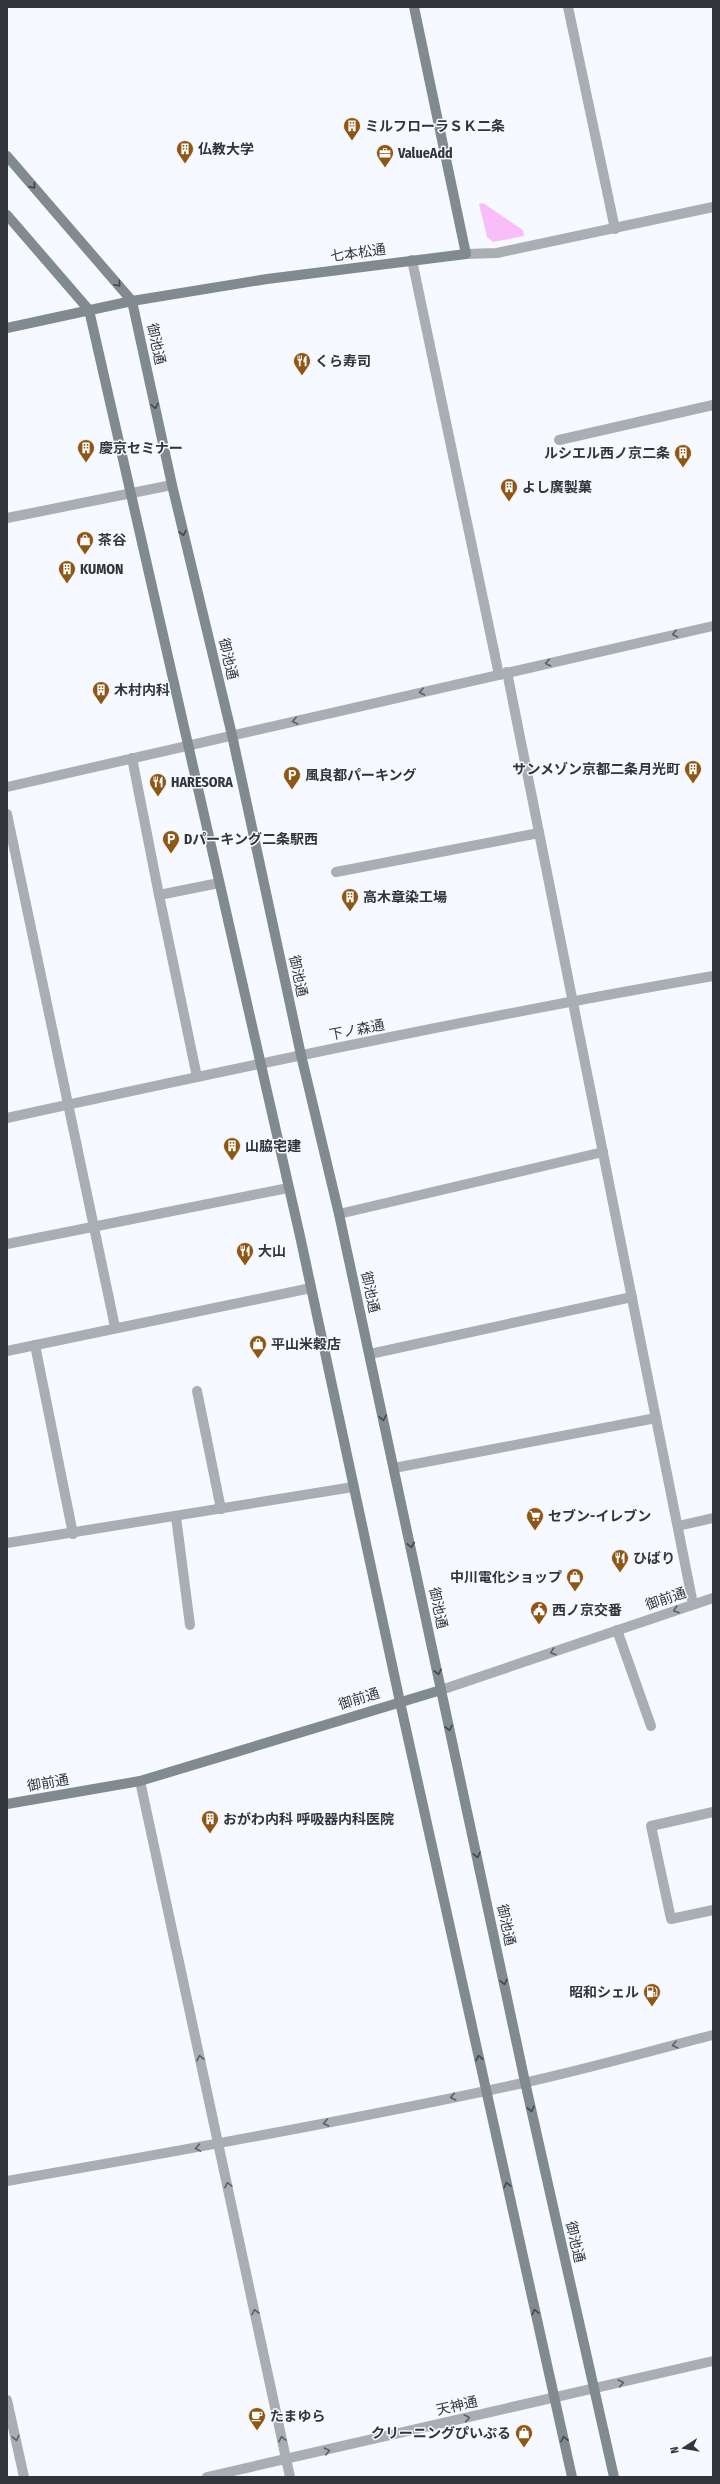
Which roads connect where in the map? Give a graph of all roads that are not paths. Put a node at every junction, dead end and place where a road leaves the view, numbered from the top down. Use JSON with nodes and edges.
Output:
{"nodes":[{"id":1,"x":414,"y":7,"type":"edge"},
{"id":2,"x":568,"y":7,"type":"edge"},
{"id":3,"x":7,"y":156,"type":"edge"},
{"id":4,"x":713,"y":207,"type":"edge"},
{"id":5,"x":7,"y":215,"type":"edge"},
{"id":6,"x":615,"y":229,"type":"junction"},
{"id":7,"x":466,"y":254,"type":"junction"},
{"id":8,"x":412,"y":260,"type":"junction"},
{"id":9,"x":132,"y":301,"type":"junction"},
{"id":10,"x":89,"y":310,"type":"junction"},
{"id":11,"x":7,"y":328,"type":"edge"},
{"id":12,"x":713,"y":405,"type":"edge"},
{"id":13,"x":559,"y":440,"type":"dead end"},
{"id":14,"x":172,"y":485,"type":"junction"},
{"id":15,"x":131,"y":493,"type":"junction"},
{"id":16,"x":7,"y":518,"type":"edge"},
{"id":17,"x":713,"y":626,"type":"edge"},
{"id":18,"x":503,"y":674,"type":"junction"},
{"id":19,"x":232,"y":735,"type":"junction"},
{"id":20,"x":188,"y":745,"type":"junction"},
{"id":21,"x":132,"y":758,"type":"junction"},
{"id":22,"x":7,"y":787,"type":"edge"},
{"id":23,"x":7,"y":814,"type":"edge"},
{"id":24,"x":539,"y":833,"type":"junction"},
{"id":25,"x":336,"y":872,"type":"dead end"},
{"id":26,"x":219,"y":883,"type":"junction"},
{"id":27,"x":159,"y":895,"type":"junction"},
{"id":28,"x":713,"y":976,"type":"edge"},
{"id":29,"x":572,"y":1000,"type":"junction"},
{"id":30,"x":301,"y":1055,"type":"junction"},
{"id":31,"x":260,"y":1064,"type":"junction"},
{"id":32,"x":196,"y":1077,"type":"junction"},
{"id":33,"x":70,"y":1104,"type":"junction"},
{"id":34,"x":7,"y":1118,"type":"edge"},
{"id":35,"x":603,"y":1152,"type":"junction"},
{"id":36,"x":288,"y":1188,"type":"junction"},
{"id":37,"x":339,"y":1214,"type":"junction"},
{"id":38,"x":95,"y":1227,"type":"junction"},
{"id":39,"x":7,"y":1244,"type":"edge"},
{"id":40,"x":310,"y":1288,"type":"junction"},
{"id":41,"x":632,"y":1297,"type":"junction"},
{"id":42,"x":115,"y":1327,"type":"junction"},
{"id":43,"x":35,"y":1345,"type":"junction"},
{"id":44,"x":7,"y":1351,"type":"edge"},
{"id":45,"x":370,"y":1354,"type":"junction"},
{"id":46,"x":197,"y":1391,"type":"dead end"},
{"id":47,"x":656,"y":1418,"type":"junction"},
{"id":48,"x":394,"y":1468,"type":"junction"},
{"id":49,"x":353,"y":1486,"type":"junction"},
{"id":50,"x":221,"y":1509,"type":"junction"},
{"id":51,"x":176,"y":1517,"type":"junction"},
{"id":52,"x":713,"y":1518,"type":"edge"},
{"id":53,"x":678,"y":1526,"type":"junction"},
{"id":54,"x":73,"y":1534,"type":"junction"},
{"id":55,"x":7,"y":1543,"type":"edge"},
{"id":56,"x":713,"y":1598,"type":"edge"},
{"id":57,"x":693,"y":1604,"type":"junction"},
{"id":58,"x":190,"y":1626,"type":"dead end"},
{"id":59,"x":617,"y":1630,"type":"junction"},
{"id":60,"x":441,"y":1690,"type":"junction"},
{"id":61,"x":400,"y":1702,"type":"junction"},
{"id":62,"x":651,"y":1726,"type":"dead end"},
{"id":63,"x":140,"y":1781,"type":"junction"},
{"id":64,"x":7,"y":1804,"type":"edge"},
{"id":65,"x":713,"y":1812,"type":"edge"},
{"id":66,"x":713,"y":1910,"type":"edge"},
{"id":67,"x":713,"y":2035,"type":"edge"},
{"id":68,"x":525,"y":2082,"type":"junction"},
{"id":69,"x":486,"y":2091,"type":"junction"},
{"id":70,"x":219,"y":2144,"type":"junction"},
{"id":71,"x":7,"y":2181,"type":"edge"},
{"id":72,"x":713,"y":2361,"type":"edge"},
{"id":73,"x":594,"y":2389,"type":"junction"},
{"id":74,"x":555,"y":2398,"type":"junction"},
{"id":75,"x":7,"y":2400,"type":"edge"},
{"id":76,"x":286,"y":2460,"type":"junction"},
{"id":77,"x":24,"y":2477,"type":"edge"},
{"id":78,"x":206,"y":2477,"type":"edge"},
{"id":79,"x":290,"y":2477,"type":"edge"},
{"id":80,"x":572,"y":2477,"type":"edge"},
{"id":81,"x":614,"y":2477,"type":"edge"}],
"edges":[{"from":1,"to":7,"type":"street"},
{"from":2,"to":6,"type":"street"},
{"from":3,"to":9,"type":"street","name":"御池通","one_way":true},
{"from":4,"to":6,"type":"street","name":"七本松通"},
{"from":5,"to":10,"type":"street"},
{"from":6,"to":7,"type":"street","name":"七本松通"},
{"from":7,"to":8,"type":"street","name":"七本松通"},
{"from":8,"to":9,"type":"street","name":"七本松通"},
{"from":8,"to":18,"type":"street"},
{"from":9,"to":10,"type":"street","name":"七本松通"},
{"from":9,"to":14,"type":"street","name":"御池通","one_way":true},
{"from":10,"to":11,"type":"street","name":"七本松通"},
{"from":10,"to":15,"type":"street"},
{"from":12,"to":13,"type":"street"},
{"from":14,"to":15,"type":"street"},
{"from":14,"to":19,"type":"street","name":"御池通","one_way":true},
{"from":15,"to":16,"type":"street"},
{"from":15,"to":20,"type":"street"},
{"from":17,"to":18,"type":"street","one_way":true},
{"from":18,"to":19,"type":"street","one_way":true},
{"from":18,"to":24,"type":"street"},
{"from":19,"to":20,"type":"street"},
{"from":19,"to":30,"type":"street","name":"御池通"},
{"from":20,"to":21,"type":"street"},
{"from":20,"to":26,"type":"street"},
{"from":21,"to":22,"type":"street"},
{"from":21,"to":27,"type":"street"},
{"from":23,"to":33,"type":"street"},
{"from":24,"to":25,"type":"street"},
{"from":24,"to":29,"type":"street"},
{"from":26,"to":27,"type":"street"},
{"from":26,"to":31,"type":"street"},
{"from":27,"to":32,"type":"street"},
{"from":28,"to":29,"type":"street","name":"下ノ森通"},
{"from":29,"to":30,"type":"street","name":"下ノ森通"},
{"from":29,"to":35,"type":"street"},
{"from":30,"to":31,"type":"street","name":"下ノ森通"},
{"from":30,"to":37,"type":"street","name":"御池通"},
{"from":31,"to":32,"type":"street","name":"下ノ森通"},
{"from":31,"to":36,"type":"street"},
{"from":32,"to":33,"type":"street","name":"下ノ森通"},
{"from":33,"to":34,"type":"street","name":"下ノ森通"},
{"from":33,"to":38,"type":"street"},
{"from":35,"to":37,"type":"street"},
{"from":35,"to":41,"type":"street"},
{"from":36,"to":38,"type":"street"},
{"from":36,"to":40,"type":"street"},
{"from":37,"to":45,"type":"street","name":"御池通"},
{"from":38,"to":39,"type":"street"},
{"from":38,"to":42,"type":"street"},
{"from":40,"to":42,"type":"street"},
{"from":40,"to":49,"type":"street"},
{"from":41,"to":45,"type":"street"},
{"from":41,"to":47,"type":"street"},
{"from":42,"to":43,"type":"street"},
{"from":43,"to":44,"type":"street"},
{"from":43,"to":54,"type":"street"},
{"from":45,"to":48,"type":"street","name":"御池通","one_way":true},
{"from":46,"to":50,"type":"street"},
{"from":47,"to":48,"type":"street"},
{"from":47,"to":53,"type":"street"},
{"from":48,"to":60,"type":"street","name":"御池通","one_way":true},
{"from":49,"to":50,"type":"street"},
{"from":49,"to":61,"type":"street"},
{"from":50,"to":51,"type":"street"},
{"from":51,"to":54,"type":"street"},
{"from":51,"to":58,"type":"street"},
{"from":52,"to":53,"type":"street"},
{"from":53,"to":57,"type":"street"},
{"from":54,"to":55,"type":"street"},
{"from":56,"to":57,"type":"street","name":"御前通"},
{"from":57,"to":59,"type":"street","name":"御前通","one_way":true},
{"from":59,"to":60,"type":"street","name":"御前通","one_way":true},
{"from":59,"to":62,"type":"street"},
{"from":60,"to":61,"type":"street","name":"御前通"},
{"from":60,"to":68,"type":"street","name":"御池通","one_way":true},
{"from":61,"to":63,"type":"street","name":"御前通"},
{"from":69,"to":61,"type":"street","one_way":true},
{"from":63,"to":64,"type":"street","name":"御前通"},
{"from":70,"to":63,"type":"street","one_way":true},
{"from":65,"to":66,"type":"street"},
{"from":67,"to":68,"type":"street","one_way":true},
{"from":68,"to":69,"type":"street"},
{"from":68,"to":73,"type":"street","name":"御池通","one_way":true},
{"from":69,"to":70,"type":"street","one_way":true},
{"from":74,"to":69,"type":"street","one_way":true},
{"from":70,"to":71,"type":"street","one_way":true},
{"from":76,"to":70,"type":"street","one_way":true},
{"from":73,"to":72,"type":"street","name":"天神通","one_way":true},
{"from":73,"to":74,"type":"street","name":"天神通"},
{"from":73,"to":81,"type":"street","name":"御池通"},
{"from":76,"to":74,"type":"street","name":"天神通","one_way":true},
{"from":80,"to":74,"type":"street","one_way":true},
{"from":75,"to":77,"type":"street","one_way":true},
{"from":76,"to":78,"type":"street","name":"天神通"},
{"from":76,"to":79,"type":"street"}]}
